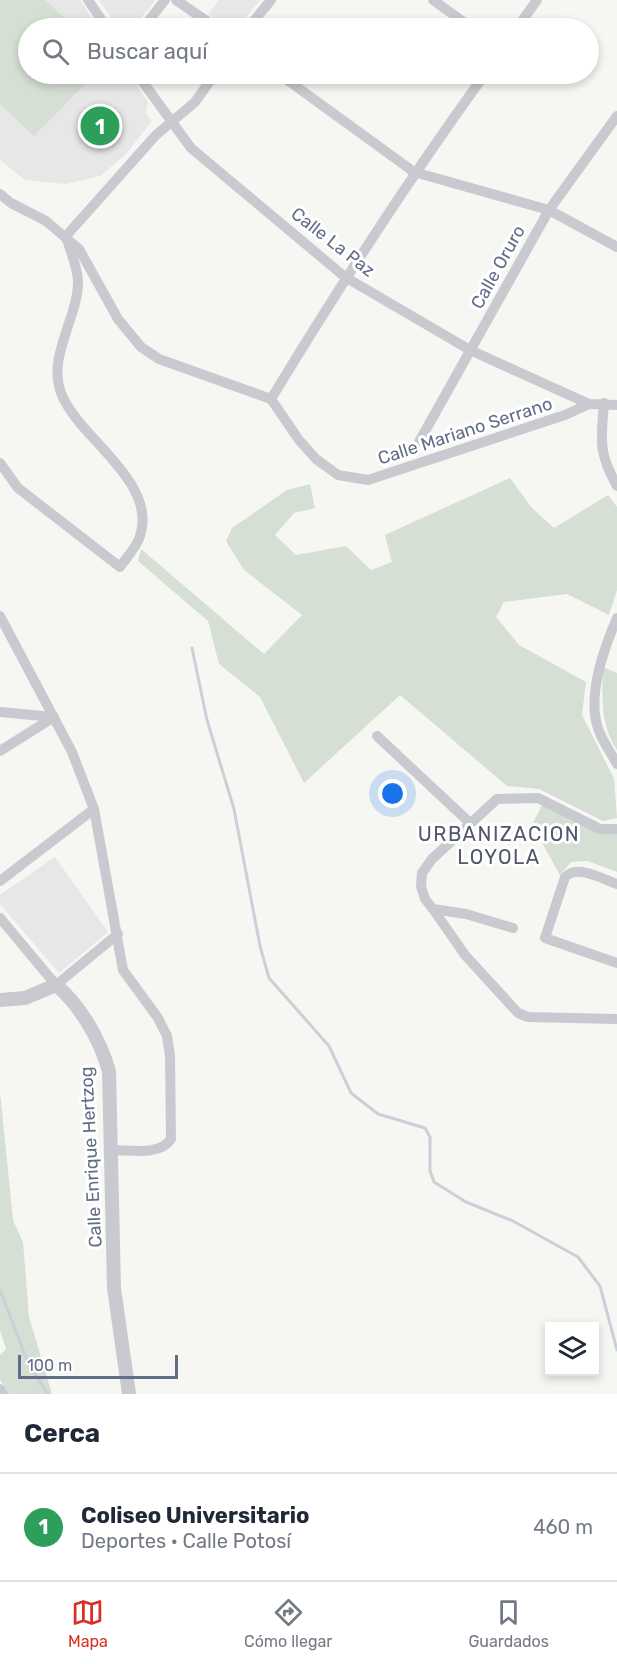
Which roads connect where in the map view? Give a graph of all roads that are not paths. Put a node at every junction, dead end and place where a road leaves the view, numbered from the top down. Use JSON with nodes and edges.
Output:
{"nodes":[{"id":1,"x":88,"y":0,"type":"edge"},
{"id":2,"x":165,"y":0,"type":"edge"},
{"id":3,"x":176,"y":0,"type":"edge"},
{"id":4,"x":271,"y":0,"type":"edge"},
{"id":5,"x":433,"y":0,"type":"edge"},
{"id":6,"x":537,"y":0,"type":"edge"},
{"id":7,"x":100,"y":18,"type":"edge"},
{"id":8,"x":151,"y":18,"type":"edge"},
{"id":9,"x":202,"y":18,"type":"edge"},
{"id":10,"x":256,"y":18,"type":"edge"},
{"id":11,"x":458,"y":18,"type":"edge"},
{"id":12,"x":524,"y":18,"type":"edge"},
{"id":13,"x":144,"y":84,"type":"edge"},
{"id":14,"x":208,"y":84,"type":"edge"},
{"id":15,"x":293,"y":84,"type":"edge"},
{"id":16,"x":478,"y":84,"type":"edge"},
{"id":17,"x":617,"y":116,"type":"edge"},
{"id":18,"x":171,"y":122,"type":"junction"},
{"id":19,"x":414,"y":172,"type":"junction"},
{"id":20,"x":0,"y":194,"type":"edge"},
{"id":21,"x":549,"y":210,"type":"junction"},
{"id":22,"x":66,"y":236,"type":"junction"},
{"id":23,"x":617,"y":247,"type":"edge"},
{"id":24,"x":345,"y":277,"type":"junction"},
{"id":25,"x":470,"y":350,"type":"junction"},
{"id":26,"x":271,"y":399,"type":"junction"},
{"id":27,"x":604,"y":403,"type":"junction"},
{"id":28,"x":589,"y":404,"type":"junction"},
{"id":29,"x":617,"y":405,"type":"edge"},
{"id":30,"x":419,"y":442,"type":"dead end"},
{"id":31,"x":0,"y":463,"type":"edge"},
{"id":32,"x":617,"y":486,"type":"edge"},
{"id":33,"x":0,"y":616,"type":"edge"},
{"id":34,"x":617,"y":618,"type":"edge"},
{"id":35,"x":0,"y":712,"type":"edge"},
{"id":36,"x":54,"y":717,"type":"junction"},
{"id":37,"x":377,"y":736,"type":"dead end"},
{"id":38,"x":0,"y":751,"type":"edge"},
{"id":39,"x":617,"y":764,"type":"edge"},
{"id":40,"x":94,"y":809,"type":"junction"},
{"id":41,"x":469,"y":822,"type":"junction"},
{"id":42,"x":617,"y":829,"type":"edge"},
{"id":43,"x":0,"y":881,"type":"edge"},
{"id":44,"x":617,"y":884,"type":"edge"},
{"id":45,"x":434,"y":909,"type":"junction"},
{"id":46,"x":0,"y":918,"type":"edge"},
{"id":47,"x":513,"y":928,"type":"dead end"},
{"id":48,"x":118,"y":934,"type":"junction"},
{"id":49,"x":617,"y":963,"type":"edge"},
{"id":50,"x":56,"y":985,"type":"junction"},
{"id":51,"x":0,"y":1000,"type":"edge"},
{"id":52,"x":617,"y":1019,"type":"edge"},
{"id":53,"x":112,"y":1150,"type":"junction"},
{"id":54,"x":0,"y":1389,"type":"edge"},
{"id":55,"x":3,"y":1394,"type":"edge"},
{"id":56,"x":129,"y":1394,"type":"edge"}],
"edges":[{"from":1,"to":7,"type":"street"},
{"from":2,"to":8,"type":"street"},
{"from":3,"to":9,"type":"street"},
{"from":4,"to":10,"type":"street"},
{"from":5,"to":11,"type":"street"},
{"from":6,"to":12,"type":"street"},
{"from":13,"to":18,"type":"street","name":"Calle La Paz"},
{"from":14,"to":18,"type":"street"},
{"from":15,"to":19,"type":"street"},
{"from":16,"to":19,"type":"street"},
{"from":17,"to":21,"type":"street","name":"Calle Oruro"},
{"from":18,"to":22,"type":"street"},
{"from":18,"to":24,"type":"street","name":"Calle La Paz"},
{"from":19,"to":21,"type":"street"},
{"from":19,"to":24,"type":"street"},
{"from":20,"to":22,"type":"street"},
{"from":21,"to":23,"type":"street"},
{"from":21,"to":25,"type":"street","name":"Calle Oruro"},
{"from":22,"to":26,"type":"street"},
{"from":22,"to":31,"type":"street"},
{"from":24,"to":25,"type":"street","name":"Calle La Paz"},
{"from":24,"to":26,"type":"street"},
{"from":25,"to":28,"type":"street","name":"Calle La Paz"},
{"from":25,"to":30,"type":"street","name":"Calle Oruro"},
{"from":26,"to":28,"type":"street","name":"Calle Mariano Serrano"},
{"from":27,"to":28,"type":"street","name":"Calle La Paz"},
{"from":27,"to":29,"type":"street","name":"Calle La Paz"},
{"from":27,"to":32,"type":"street"},
{"from":33,"to":36,"type":"street"},
{"from":34,"to":39,"type":"street"},
{"from":35,"to":36,"type":"street"},
{"from":36,"to":38,"type":"street"},
{"from":36,"to":40,"type":"street"},
{"from":37,"to":41,"type":"street"},
{"from":40,"to":43,"type":"street"},
{"from":40,"to":48,"type":"street"},
{"from":41,"to":42,"type":"street"},
{"from":41,"to":45,"type":"street"},
{"from":44,"to":49,"type":"street"},
{"from":45,"to":47,"type":"street"},
{"from":45,"to":52,"type":"street"},
{"from":46,"to":50,"type":"street","name":"Calle Enrique Hertzog"},
{"from":48,"to":50,"type":"street"},
{"from":48,"to":53,"type":"street"},
{"from":50,"to":51,"type":"street"},
{"from":50,"to":53,"type":"street","name":"Calle Enrique Hertzog"},
{"from":53,"to":56,"type":"street","name":"Calle Enrique Hertzog"},
{"from":54,"to":55,"type":"street"}]}
